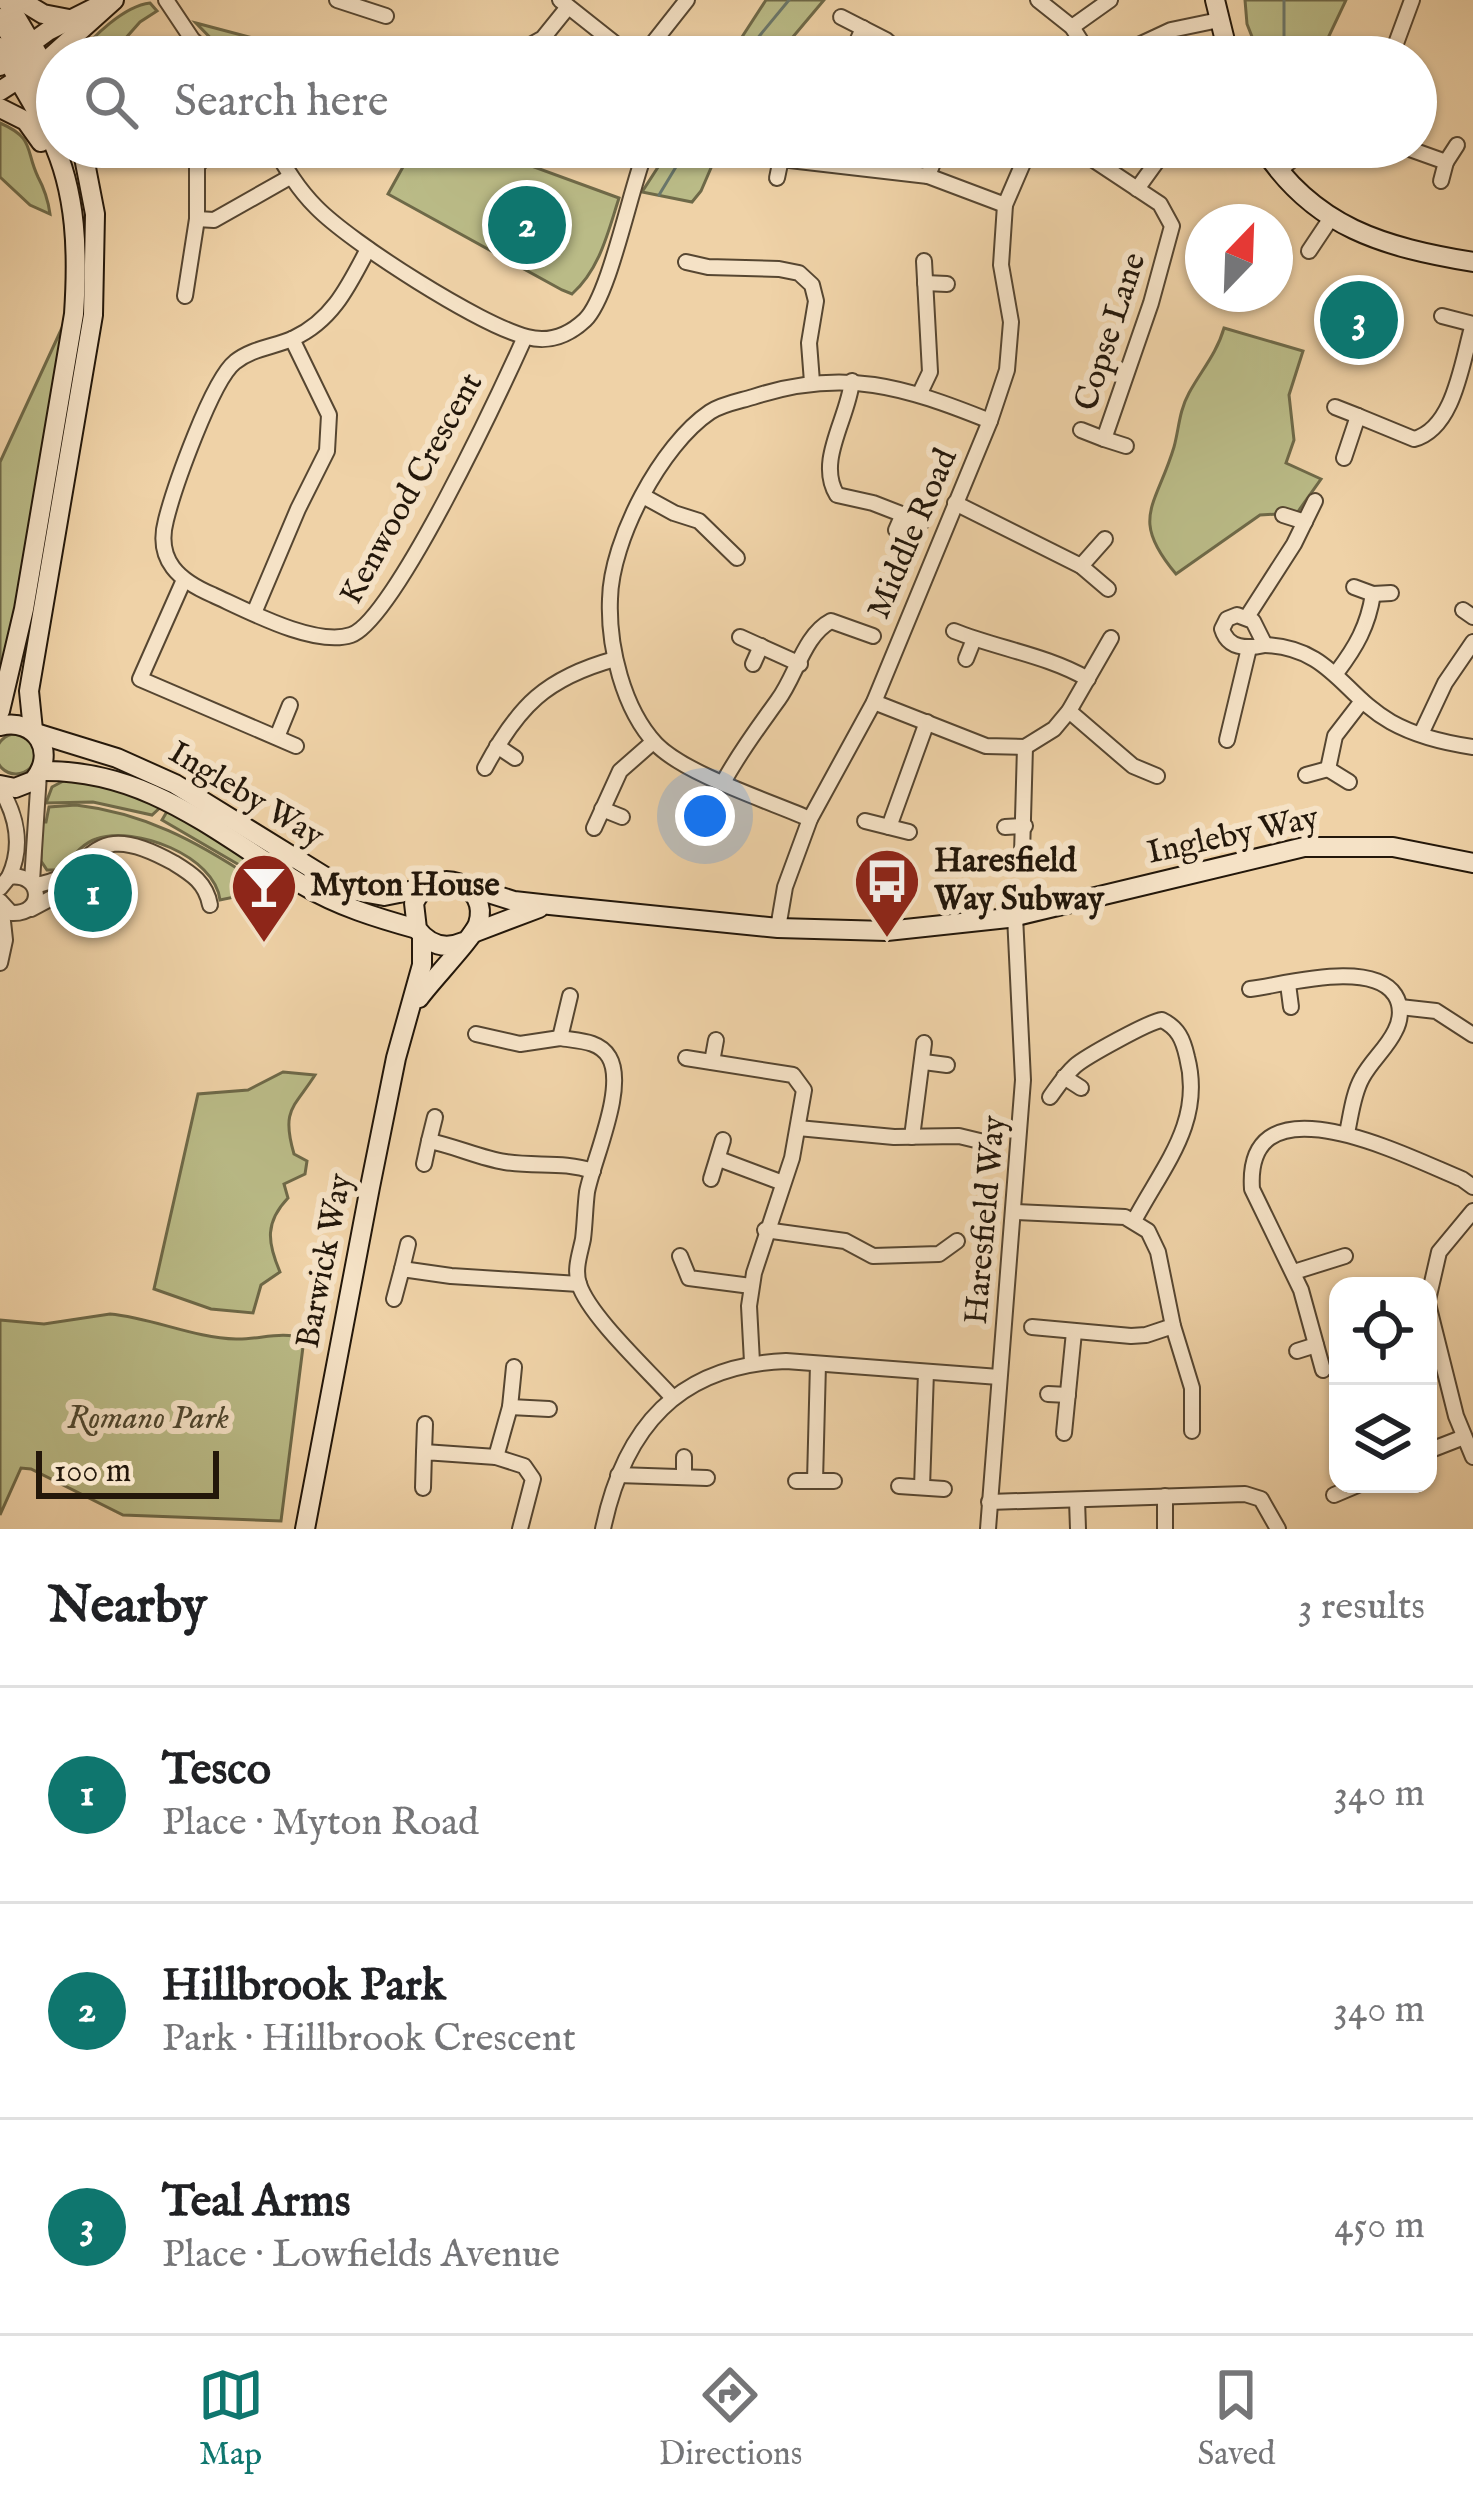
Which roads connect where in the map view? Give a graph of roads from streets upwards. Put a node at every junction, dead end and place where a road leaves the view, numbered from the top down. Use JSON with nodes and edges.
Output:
{"nodes":[{"id":1,"x":5,"y":0,"type":"edge"},
{"id":2,"x":20,"y":0,"type":"edge"},
{"id":3,"x":112,"y":0,"type":"edge"},
{"id":4,"x":166,"y":0,"type":"edge"},
{"id":5,"x":335,"y":0,"type":"edge"},
{"id":6,"x":687,"y":0,"type":"edge"},
{"id":7,"x":1038,"y":0,"type":"edge"},
{"id":8,"x":1110,"y":0,"type":"edge"},
{"id":9,"x":1412,"y":0,"type":"edge"},
{"id":10,"x":564,"y":3,"type":"edge"},
{"id":11,"x":1217,"y":10,"type":"edge"},
{"id":12,"x":386,"y":16,"type":"dead end"},
{"id":13,"x":841,"y":17,"type":"dead end"},
{"id":14,"x":0,"y":18,"type":"edge"},
{"id":15,"x":69,"y":19,"type":"junction"},
{"id":16,"x":1072,"y":27,"type":"junction"},
{"id":17,"x":863,"y":28,"type":"junction"},
{"id":18,"x":48,"y":36,"type":"edge"},
{"id":19,"x":72,"y":36,"type":"edge"},
{"id":20,"x":190,"y":36,"type":"edge"},
{"id":21,"x":544,"y":36,"type":"edge"},
{"id":22,"x":606,"y":36,"type":"edge"},
{"id":23,"x":659,"y":36,"type":"edge"},
{"id":24,"x":859,"y":36,"type":"edge"},
{"id":25,"x":878,"y":36,"type":"edge"},
{"id":26,"x":1077,"y":36,"type":"edge"},
{"id":27,"x":1158,"y":36,"type":"edge"},
{"id":28,"x":1398,"y":36,"type":"edge"},
{"id":29,"x":19,"y":60,"type":"edge"},
{"id":30,"x":36,"y":88,"type":"edge"},
{"id":31,"x":0,"y":91,"type":"edge"},
{"id":32,"x":36,"y":101,"type":"edge"},
{"id":33,"x":0,"y":108,"type":"edge"},
{"id":34,"x":36,"y":135,"type":"edge"},
{"id":35,"x":1457,"y":145,"type":"dead end"},
{"id":36,"x":1437,"y":158,"type":"edge"},
{"id":37,"x":1446,"y":161,"type":"junction"},
{"id":38,"x":53,"y":168,"type":"edge"},
{"id":39,"x":61,"y":168,"type":"edge"},
{"id":40,"x":72,"y":168,"type":"edge"},
{"id":41,"x":86,"y":168,"type":"edge"},
{"id":42,"x":197,"y":168,"type":"edge"},
{"id":43,"x":285,"y":168,"type":"edge"},
{"id":44,"x":640,"y":168,"type":"edge"},
{"id":45,"x":779,"y":168,"type":"edge"},
{"id":46,"x":877,"y":168,"type":"edge"},
{"id":47,"x":931,"y":168,"type":"edge"},
{"id":48,"x":1021,"y":168,"type":"edge"},
{"id":49,"x":1106,"y":168,"type":"edge"},
{"id":50,"x":1152,"y":168,"type":"edge"},
{"id":51,"x":1278,"y":168,"type":"edge"},
{"id":52,"x":1283,"y":168,"type":"edge"},
{"id":53,"x":1280,"y":171,"type":"junction"},
{"id":54,"x":928,"y":176,"type":"junction"},
{"id":55,"x":290,"y":177,"type":"junction"},
{"id":56,"x":777,"y":178,"type":"dead end"},
{"id":57,"x":1441,"y":181,"type":"dead end"},
{"id":58,"x":1137,"y":189,"type":"junction"},
{"id":59,"x":70,"y":200,"type":"junction"},
{"id":60,"x":1005,"y":206,"type":"junction"},
{"id":61,"x":1331,"y":218,"type":"junction"},
{"id":62,"x":197,"y":219,"type":"junction"},
{"id":63,"x":368,"y":249,"type":"junction"},
{"id":64,"x":1309,"y":251,"type":"dead end"},
{"id":65,"x":924,"y":261,"type":"dead end"},
{"id":66,"x":686,"y":262,"type":"dead end"},
{"id":67,"x":1473,"y":262,"type":"edge"},
{"id":68,"x":708,"y":267,"type":"junction"},
{"id":69,"x":925,"y":283,"type":"junction"},
{"id":70,"x":705,"y":284,"type":"dead end"},
{"id":71,"x":946,"y":284,"type":"dead end"},
{"id":72,"x":185,"y":296,"type":"dead end"},
{"id":73,"x":1442,"y":316,"type":"dead end"},
{"id":74,"x":1473,"y":324,"type":"edge"},
{"id":75,"x":525,"y":337,"type":"junction"},
{"id":76,"x":292,"y":339,"type":"junction"},
{"id":77,"x":1468,"y":361,"type":"edge"},
{"id":78,"x":852,"y":381,"type":"junction"},
{"id":79,"x":812,"y":382,"type":"junction"},
{"id":80,"x":920,"y":393,"type":"junction"},
{"id":81,"x":1335,"y":407,"type":"dead end"},
{"id":82,"x":1358,"y":416,"type":"junction"},
{"id":83,"x":990,"y":421,"type":"junction"},
{"id":84,"x":1081,"y":430,"type":"dead end"},
{"id":85,"x":1104,"y":439,"type":"junction"},
{"id":86,"x":1126,"y":446,"type":"dead end"},
{"id":87,"x":1344,"y":458,"type":"dead end"},
{"id":88,"x":643,"y":496,"type":"junction"},
{"id":89,"x":1315,"y":501,"type":"dead end"},
{"id":90,"x":955,"y":503,"type":"junction"},
{"id":91,"x":903,"y":514,"type":"junction"},
{"id":92,"x":1283,"y":515,"type":"dead end"},
{"id":93,"x":922,"y":521,"type":"dead end"},
{"id":94,"x":1305,"y":522,"type":"junction"},
{"id":95,"x":896,"y":530,"type":"dead end"},
{"id":96,"x":1105,"y":539,"type":"dead end"},
{"id":97,"x":722,"y":543,"type":"junction"},
{"id":98,"x":709,"y":555,"type":"dead end"},
{"id":99,"x":737,"y":558,"type":"dead end"},
{"id":100,"x":1081,"y":566,"type":"junction"},
{"id":101,"x":183,"y":582,"type":"junction"},
{"id":102,"x":1354,"y":587,"type":"dead end"},
{"id":103,"x":1108,"y":589,"type":"dead end"},
{"id":104,"x":1391,"y":593,"type":"dead end"},
{"id":105,"x":1373,"y":594,"type":"junction"},
{"id":106,"x":254,"y":614,"type":"junction"},
{"id":107,"x":1247,"y":617,"type":"junction"},
{"id":108,"x":954,"y":631,"type":"dead end"},
{"id":109,"x":740,"y":637,"type":"dead end"},
{"id":110,"x":861,"y":637,"type":"dead end"},
{"id":111,"x":1111,"y":638,"type":"dead end"},
{"id":112,"x":974,"y":639,"type":"junction"},
{"id":113,"x":1473,"y":642,"type":"edge"},
{"id":114,"x":761,"y":646,"type":"junction"},
{"id":115,"x":1257,"y":646,"type":"junction"},
{"id":116,"x":966,"y":658,"type":"dead end"},
{"id":117,"x":615,"y":659,"type":"junction"},
{"id":118,"x":753,"y":664,"type":"dead end"},
{"id":119,"x":800,"y":664,"type":"junction"},
{"id":120,"x":1336,"y":672,"type":"junction"},
{"id":121,"x":1088,"y":679,"type":"junction"},
{"id":122,"x":1362,"y":701,"type":"junction"},
{"id":123,"x":874,"y":702,"type":"junction"},
{"id":124,"x":290,"y":705,"type":"dead end"},
{"id":125,"x":0,"y":711,"type":"edge"},
{"id":126,"x":1069,"y":711,"type":"junction"},
{"id":127,"x":1215,"y":711,"type":"dead end"},
{"id":128,"x":1235,"y":714,"type":"junction"},
{"id":129,"x":927,"y":722,"type":"junction"},
{"id":130,"x":0,"y":726,"type":"edge"},
{"id":131,"x":35,"y":732,"type":"junction"},
{"id":132,"x":1421,"y":734,"type":"junction"},
{"id":133,"x":277,"y":737,"type":"junction"},
{"id":134,"x":1227,"y":740,"type":"dead end"},
{"id":135,"x":653,"y":742,"type":"junction"},
{"id":136,"x":296,"y":746,"type":"dead end"},
{"id":137,"x":497,"y":746,"type":"junction"},
{"id":138,"x":1025,"y":747,"type":"junction"},
{"id":139,"x":1473,"y":747,"type":"edge"},
{"id":140,"x":515,"y":758,"type":"dead end"},
{"id":141,"x":1133,"y":766,"type":"junction"},
{"id":142,"x":485,"y":768,"type":"dead end"},
{"id":143,"x":1328,"y":769,"type":"junction"},
{"id":144,"x":40,"y":772,"type":"junction"},
{"id":145,"x":1306,"y":775,"type":"dead end"},
{"id":146,"x":1157,"y":776,"type":"dead end"},
{"id":147,"x":724,"y":781,"type":"junction"},
{"id":148,"x":1126,"y":782,"type":"dead end"},
{"id":149,"x":1349,"y":782,"type":"dead end"},
{"id":150,"x":0,"y":786,"type":"edge"},
{"id":151,"x":602,"y":809,"type":"junction"},
{"id":152,"x":622,"y":818,"type":"dead end"},
{"id":153,"x":810,"y":819,"type":"junction"},
{"id":154,"x":865,"y":821,"type":"dead end"},
{"id":155,"x":889,"y":826,"type":"junction"},
{"id":156,"x":1025,"y":826,"type":"junction"},
{"id":157,"x":1005,"y":827,"type":"dead end"},
{"id":158,"x":595,"y":828,"type":"dead end"},
{"id":159,"x":909,"y":832,"type":"dead end"},
{"id":160,"x":1022,"y":854,"type":"dead end"},
{"id":161,"x":85,"y":856,"type":"junction"},
{"id":162,"x":1473,"y":863,"type":"edge"},
{"id":163,"x":4,"y":883,"type":"edge"},
{"id":164,"x":34,"y":883,"type":"junction"},
{"id":165,"x":466,"y":886,"type":"junction"},
{"id":166,"x":424,"y":888,"type":"junction"},
{"id":167,"x":0,"y":902,"type":"edge"},
{"id":168,"x":210,"y":905,"type":"dead end"},
{"id":169,"x":550,"y":905,"type":"junction"},
{"id":170,"x":28,"y":911,"type":"junction"},
{"id":171,"x":1012,"y":917,"type":"junction"},
{"id":172,"x":778,"y":928,"type":"junction"},
{"id":173,"x":419,"y":933,"type":"junction"},
{"id":174,"x":468,"y":937,"type":"junction"},
{"id":175,"x":5,"y":940,"type":"junction"},
{"id":176,"x":0,"y":963,"type":"edge"},
{"id":177,"x":1288,"y":984,"type":"junction"},
{"id":178,"x":1250,"y":989,"type":"dead end"},
{"id":179,"x":570,"y":996,"type":"dead end"},
{"id":180,"x":413,"y":1007,"type":"junction"},
{"id":181,"x":1291,"y":1007,"type":"dead end"},
{"id":182,"x":1400,"y":1007,"type":"junction"},
{"id":183,"x":476,"y":1034,"type":"dead end"},
{"id":184,"x":1473,"y":1036,"type":"edge"},
{"id":185,"x":560,"y":1038,"type":"junction"},
{"id":186,"x":716,"y":1040,"type":"dead end"},
{"id":187,"x":924,"y":1043,"type":"dead end"},
{"id":188,"x":686,"y":1058,"type":"dead end"},
{"id":189,"x":924,"y":1061,"type":"junction"},
{"id":190,"x":712,"y":1062,"type":"junction"},
{"id":191,"x":947,"y":1065,"type":"dead end"},
{"id":192,"x":1064,"y":1077,"type":"junction"},
{"id":193,"x":1081,"y":1088,"type":"dead end"},
{"id":194,"x":1050,"y":1097,"type":"dead end"},
{"id":195,"x":435,"y":1117,"type":"dead end"},
{"id":196,"x":962,"y":1118,"type":"dead end"},
{"id":197,"x":798,"y":1128,"type":"junction"},
{"id":198,"x":1347,"y":1133,"type":"junction"},
{"id":199,"x":959,"y":1136,"type":"junction"},
{"id":200,"x":912,"y":1137,"type":"junction"},
{"id":201,"x":429,"y":1141,"type":"junction"},
{"id":202,"x":723,"y":1141,"type":"dead end"},
{"id":203,"x":988,"y":1143,"type":"dead end"},
{"id":204,"x":719,"y":1159,"type":"junction"},
{"id":205,"x":424,"y":1164,"type":"dead end"},
{"id":206,"x":593,"y":1171,"type":"junction"},
{"id":207,"x":711,"y":1179,"type":"dead end"},
{"id":208,"x":783,"y":1183,"type":"junction"},
{"id":209,"x":1473,"y":1187,"type":"edge"},
{"id":210,"x":1473,"y":1211,"type":"edge"},
{"id":211,"x":1014,"y":1212,"type":"junction"},
{"id":212,"x":1135,"y":1221,"type":"junction"},
{"id":213,"x":765,"y":1231,"type":"junction"},
{"id":214,"x":957,"y":1241,"type":"dead end"},
{"id":215,"x":408,"y":1244,"type":"dead end"},
{"id":216,"x":680,"y":1256,"type":"dead end"},
{"id":217,"x":1345,"y":1256,"type":"dead end"},
{"id":218,"x":402,"y":1268,"type":"junction"},
{"id":219,"x":1294,"y":1272,"type":"junction"},
{"id":220,"x":1434,"y":1277,"type":"edge"},
{"id":221,"x":579,"y":1284,"type":"junction"},
{"id":222,"x":751,"y":1286,"type":"junction"},
{"id":223,"x":394,"y":1299,"type":"dead end"},
{"id":224,"x":1173,"y":1326,"type":"junction"},
{"id":225,"x":1032,"y":1327,"type":"dead end"},
{"id":226,"x":1074,"y":1332,"type":"junction"},
{"id":227,"x":1437,"y":1336,"type":"edge"},
{"id":228,"x":1316,"y":1345,"type":"junction"},
{"id":229,"x":1298,"y":1351,"type":"dead end"},
{"id":230,"x":752,"y":1362,"type":"junction"},
{"id":231,"x":818,"y":1364,"type":"junction"},
{"id":232,"x":514,"y":1367,"type":"dead end"},
{"id":233,"x":1323,"y":1370,"type":"dead end"},
{"id":234,"x":926,"y":1372,"type":"junction"},
{"id":235,"x":999,"y":1377,"type":"junction"},
{"id":236,"x":1048,"y":1394,"type":"dead end"},
{"id":237,"x":1068,"y":1395,"type":"junction"},
{"id":238,"x":673,"y":1398,"type":"junction"},
{"id":239,"x":510,"y":1406,"type":"junction"},
{"id":240,"x":1192,"y":1406,"type":"junction"},
{"id":241,"x":1176,"y":1408,"type":"dead end"},
{"id":242,"x":549,"y":1409,"type":"dead end"},
{"id":243,"x":425,"y":1424,"type":"dead end"},
{"id":244,"x":1192,"y":1431,"type":"dead end"},
{"id":245,"x":1064,"y":1433,"type":"dead end"},
{"id":246,"x":1464,"y":1437,"type":"junction"},
{"id":247,"x":1437,"y":1448,"type":"edge"},
{"id":248,"x":424,"y":1452,"type":"junction"},
{"id":249,"x":496,"y":1457,"type":"junction"},
{"id":250,"x":684,"y":1457,"type":"dead end"},
{"id":251,"x":1473,"y":1457,"type":"edge"},
{"id":252,"x":619,"y":1474,"type":"junction"},
{"id":253,"x":684,"y":1478,"type":"junction"},
{"id":254,"x":707,"y":1478,"type":"dead end"},
{"id":255,"x":796,"y":1481,"type":"dead end"},
{"id":256,"x":815,"y":1481,"type":"junction"},
{"id":257,"x":834,"y":1481,"type":"dead end"},
{"id":258,"x":899,"y":1486,"type":"dead end"},
{"id":259,"x":922,"y":1487,"type":"junction"},
{"id":260,"x":423,"y":1488,"type":"dead end"},
{"id":261,"x":944,"y":1489,"type":"dead end"},
{"id":262,"x":1339,"y":1493,"type":"edge"},
{"id":263,"x":1334,"y":1495,"type":"dead end"},
{"id":264,"x":1165,"y":1496,"type":"junction"},
{"id":265,"x":1077,"y":1500,"type":"junction"},
{"id":266,"x":989,"y":1502,"type":"junction"},
{"id":267,"x":1292,"y":1516,"type":"dead end"},
{"id":268,"x":1277,"y":1527,"type":"edge"},
{"id":269,"x":305,"y":1529,"type":"edge"},
{"id":270,"x":520,"y":1529,"type":"edge"},
{"id":271,"x":603,"y":1529,"type":"edge"},
{"id":272,"x":988,"y":1529,"type":"edge"},
{"id":273,"x":1078,"y":1529,"type":"edge"},
{"id":274,"x":1165,"y":1529,"type":"edge"}],
"edges":[{"from":1,"to":29,"type":"street"},
{"from":2,"to":15,"type":"street"},
{"from":3,"to":15,"type":"street"},
{"from":3,"to":19,"type":"street"},
{"from":4,"to":20,"type":"street"},
{"from":5,"to":12,"type":"street"},
{"from":6,"to":23,"type":"street"},
{"from":7,"to":16,"type":"street"},
{"from":8,"to":16,"type":"street"},
{"from":9,"to":28,"type":"street"},
{"from":10,"to":21,"type":"street"},
{"from":10,"to":22,"type":"street"},
{"from":11,"to":27,"type":"street"},
{"from":13,"to":17,"type":"street"},
{"from":14,"to":29,"type":"street"},
{"from":15,"to":18,"type":"street"},
{"from":16,"to":26,"type":"street"},
{"from":17,"to":24,"type":"street"},
{"from":17,"to":25,"type":"street"},
{"from":29,"to":30,"type":"street"},
{"from":29,"to":31,"type":"street"},
{"from":29,"to":32,"type":"street"},
{"from":33,"to":34,"type":"street"},
{"from":35,"to":37,"type":"street"},
{"from":36,"to":37,"type":"street"},
{"from":37,"to":57,"type":"street"},
{"from":38,"to":59,"type":"street"},
{"from":39,"to":59,"type":"street"},
{"from":40,"to":59,"type":"street"},
{"from":41,"to":131,"type":"street"},
{"from":42,"to":62,"type":"street"},
{"from":43,"to":55,"type":"street"},
{"from":44,"to":75,"type":"street"},
{"from":45,"to":56,"type":"street"},
{"from":46,"to":54,"type":"street"},
{"from":47,"to":54,"type":"street"},
{"from":48,"to":60,"type":"street","name":"Middle Road"},
{"from":49,"to":58,"type":"street","name":"Copse Lane"},
{"from":50,"to":58,"type":"street"},
{"from":51,"to":53,"type":"street"},
{"from":52,"to":53,"type":"street"},
{"from":53,"to":61,"type":"street"},
{"from":54,"to":60,"type":"street"},
{"from":55,"to":62,"type":"street"},
{"from":55,"to":63,"type":"street"},
{"from":58,"to":85,"type":"street","name":"Copse Lane"},
{"from":59,"to":125,"type":"street"},
{"from":60,"to":83,"type":"street","name":"Middle Road"},
{"from":61,"to":64,"type":"street"},
{"from":61,"to":67,"type":"street"},
{"from":62,"to":72,"type":"street"},
{"from":63,"to":75,"type":"street"},
{"from":63,"to":76,"type":"street"},
{"from":65,"to":69,"type":"street"},
{"from":66,"to":68,"type":"street"},
{"from":68,"to":70,"type":"street"},
{"from":68,"to":79,"type":"street"},
{"from":69,"to":71,"type":"street"},
{"from":69,"to":80,"type":"street"},
{"from":73,"to":74,"type":"street"},
{"from":74,"to":77,"type":"street"},
{"from":75,"to":106,"type":"street","name":"Kenwood Crescent"},
{"from":76,"to":101,"type":"street"},
{"from":76,"to":106,"type":"street"},
{"from":77,"to":82,"type":"street"},
{"from":78,"to":79,"type":"street"},
{"from":78,"to":80,"type":"street"},
{"from":78,"to":91,"type":"street"},
{"from":79,"to":88,"type":"street"},
{"from":80,"to":83,"type":"street"},
{"from":81,"to":82,"type":"street"},
{"from":82,"to":87,"type":"street"},
{"from":83,"to":90,"type":"street","name":"Middle Road"},
{"from":84,"to":85,"type":"street","name":"Copse Lane"},
{"from":85,"to":86,"type":"street","name":"Copse Lane"},
{"from":88,"to":97,"type":"street"},
{"from":88,"to":117,"type":"street"},
{"from":89,"to":94,"type":"street"},
{"from":90,"to":100,"type":"street"},
{"from":90,"to":123,"type":"street","name":"Middle Road"},
{"from":91,"to":93,"type":"street"},
{"from":91,"to":95,"type":"street"},
{"from":92,"to":94,"type":"street"},
{"from":94,"to":107,"type":"street"},
{"from":96,"to":100,"type":"street"},
{"from":97,"to":98,"type":"street"},
{"from":97,"to":99,"type":"street"},
{"from":100,"to":103,"type":"street"},
{"from":101,"to":106,"type":"street","name":"Kenwood Crescent"},
{"from":101,"to":133,"type":"street"},
{"from":102,"to":105,"type":"street"},
{"from":104,"to":105,"type":"street"},
{"from":105,"to":120,"type":"street"},
{"from":107,"to":115,"type":"street"},
{"from":107,"to":115,"type":"street"},
{"from":108,"to":112,"type":"street"},
{"from":109,"to":114,"type":"street"},
{"from":110,"to":119,"type":"street"},
{"from":111,"to":121,"type":"street"},
{"from":112,"to":116,"type":"street"},
{"from":112,"to":121,"type":"street"},
{"from":113,"to":132,"type":"street"},
{"from":114,"to":118,"type":"street"},
{"from":114,"to":119,"type":"street"},
{"from":115,"to":120,"type":"street"},
{"from":115,"to":128,"type":"street"},
{"from":117,"to":135,"type":"street"},
{"from":117,"to":137,"type":"street"},
{"from":119,"to":147,"type":"street"},
{"from":120,"to":122,"type":"street"},
{"from":121,"to":126,"type":"street"},
{"from":122,"to":132,"type":"street"},
{"from":122,"to":143,"type":"street"},
{"from":123,"to":129,"type":"street"},
{"from":123,"to":153,"type":"street","name":"Middle Road"},
{"from":124,"to":133,"type":"street"},
{"from":126,"to":138,"type":"street"},
{"from":126,"to":141,"type":"street"},
{"from":127,"to":128,"type":"street"},
{"from":128,"to":134,"type":"street"},
{"from":129,"to":138,"type":"street"},
{"from":129,"to":155,"type":"street"},
{"from":130,"to":131,"type":"street","name":"Ingleby Way"},
{"from":131,"to":144,"type":"street"},
{"from":131,"to":166,"type":"street","name":"Ingleby Way"},
{"from":132,"to":139,"type":"street"},
{"from":133,"to":136,"type":"street"},
{"from":135,"to":147,"type":"street"},
{"from":135,"to":151,"type":"street"},
{"from":137,"to":140,"type":"street"},
{"from":137,"to":142,"type":"street"},
{"from":138,"to":156,"type":"street"},
{"from":141,"to":146,"type":"street"},
{"from":141,"to":148,"type":"street"},
{"from":143,"to":145,"type":"street"},
{"from":143,"to":149,"type":"street"},
{"from":144,"to":150,"type":"street"},
{"from":144,"to":164,"type":"street"},
{"from":144,"to":173,"type":"street","name":"Ingleby Way"},
{"from":147,"to":153,"type":"street"},
{"from":150,"to":163,"type":"street"},
{"from":151,"to":152,"type":"street"},
{"from":151,"to":158,"type":"street"},
{"from":153,"to":172,"type":"street","name":"Middle Road"},
{"from":154,"to":155,"type":"street"},
{"from":155,"to":159,"type":"street"},
{"from":156,"to":157,"type":"street"},
{"from":156,"to":160,"type":"street"},
{"from":161,"to":164,"type":"street"},
{"from":161,"to":168,"type":"street"},
{"from":161,"to":170,"type":"street"},
{"from":162,"to":171,"type":"street","name":"Ingleby Way"},
{"from":163,"to":164,"type":"street"},
{"from":164,"to":170,"type":"street"},
{"from":165,"to":166,"type":"street"},
{"from":165,"to":169,"type":"street"},
{"from":165,"to":174,"type":"street"},
{"from":166,"to":173,"type":"street"},
{"from":167,"to":170,"type":"street"},
{"from":167,"to":175,"type":"street"},
{"from":169,"to":172,"type":"street"},
{"from":169,"to":174,"type":"street"},
{"from":170,"to":175,"type":"street"},
{"from":171,"to":172,"type":"street","name":"Ingleby Way"},
{"from":171,"to":211,"type":"street","name":"Haresfield Way"},
{"from":173,"to":174,"type":"street"},
{"from":173,"to":180,"type":"street","name":"Barwick Way"},
{"from":174,"to":180,"type":"street","name":"Barwick Way"},
{"from":175,"to":176,"type":"street"},
{"from":177,"to":178,"type":"street"},
{"from":177,"to":181,"type":"street"},
{"from":177,"to":182,"type":"street"},
{"from":179,"to":185,"type":"street"},
{"from":180,"to":269,"type":"street","name":"Barwick Way"},
{"from":182,"to":184,"type":"street"},
{"from":182,"to":198,"type":"street"},
{"from":183,"to":185,"type":"street"},
{"from":185,"to":206,"type":"street"},
{"from":186,"to":190,"type":"street"},
{"from":187,"to":189,"type":"street"},
{"from":188,"to":190,"type":"street"},
{"from":189,"to":191,"type":"street"},
{"from":189,"to":200,"type":"street"},
{"from":190,"to":197,"type":"street"},
{"from":192,"to":193,"type":"street"},
{"from":192,"to":194,"type":"street"},
{"from":192,"to":212,"type":"street"},
{"from":195,"to":201,"type":"street"},
{"from":196,"to":199,"type":"street"},
{"from":197,"to":200,"type":"street"},
{"from":197,"to":208,"type":"street"},
{"from":198,"to":209,"type":"street"},
{"from":198,"to":219,"type":"street"},
{"from":199,"to":200,"type":"street"},
{"from":199,"to":203,"type":"street"},
{"from":201,"to":205,"type":"street"},
{"from":201,"to":206,"type":"street"},
{"from":202,"to":204,"type":"street"},
{"from":204,"to":207,"type":"street"},
{"from":204,"to":208,"type":"street"},
{"from":206,"to":221,"type":"street"},
{"from":208,"to":213,"type":"street"},
{"from":210,"to":220,"type":"street"},
{"from":211,"to":212,"type":"street"},
{"from":211,"to":235,"type":"street","name":"Haresfield Way"},
{"from":212,"to":224,"type":"street"},
{"from":213,"to":214,"type":"street"},
{"from":213,"to":222,"type":"street"},
{"from":215,"to":218,"type":"street"},
{"from":216,"to":222,"type":"street"},
{"from":217,"to":219,"type":"street"},
{"from":218,"to":221,"type":"street"},
{"from":218,"to":223,"type":"street"},
{"from":219,"to":228,"type":"street"},
{"from":221,"to":238,"type":"street"},
{"from":222,"to":230,"type":"street"},
{"from":224,"to":226,"type":"street"},
{"from":224,"to":240,"type":"street"},
{"from":225,"to":226,"type":"street"},
{"from":226,"to":237,"type":"street"},
{"from":227,"to":246,"type":"street"},
{"from":228,"to":229,"type":"street"},
{"from":228,"to":233,"type":"street"},
{"from":230,"to":231,"type":"street"},
{"from":230,"to":238,"type":"street"},
{"from":231,"to":234,"type":"street"},
{"from":231,"to":256,"type":"street"},
{"from":232,"to":239,"type":"street"},
{"from":234,"to":235,"type":"street"},
{"from":234,"to":259,"type":"street"},
{"from":235,"to":266,"type":"street","name":"Haresfield Way"},
{"from":236,"to":237,"type":"street"},
{"from":237,"to":245,"type":"street"},
{"from":238,"to":252,"type":"street"},
{"from":239,"to":242,"type":"street"},
{"from":239,"to":249,"type":"street"},
{"from":240,"to":241,"type":"street"},
{"from":240,"to":244,"type":"street"},
{"from":243,"to":248,"type":"street"},
{"from":246,"to":247,"type":"street"},
{"from":246,"to":251,"type":"street"},
{"from":248,"to":249,"type":"street"},
{"from":248,"to":260,"type":"street"},
{"from":249,"to":270,"type":"street"},
{"from":250,"to":253,"type":"street"},
{"from":252,"to":253,"type":"street"},
{"from":252,"to":271,"type":"street"},
{"from":253,"to":254,"type":"street"},
{"from":255,"to":256,"type":"street"},
{"from":256,"to":257,"type":"street"},
{"from":258,"to":259,"type":"street"},
{"from":259,"to":261,"type":"street"},
{"from":262,"to":263,"type":"street"},
{"from":264,"to":265,"type":"street"},
{"from":264,"to":268,"type":"street"},
{"from":264,"to":274,"type":"street"},
{"from":265,"to":266,"type":"street"},
{"from":265,"to":273,"type":"street"},
{"from":266,"to":272,"type":"street","name":"Haresfield Way"},
{"from":267,"to":268,"type":"street"}]}
